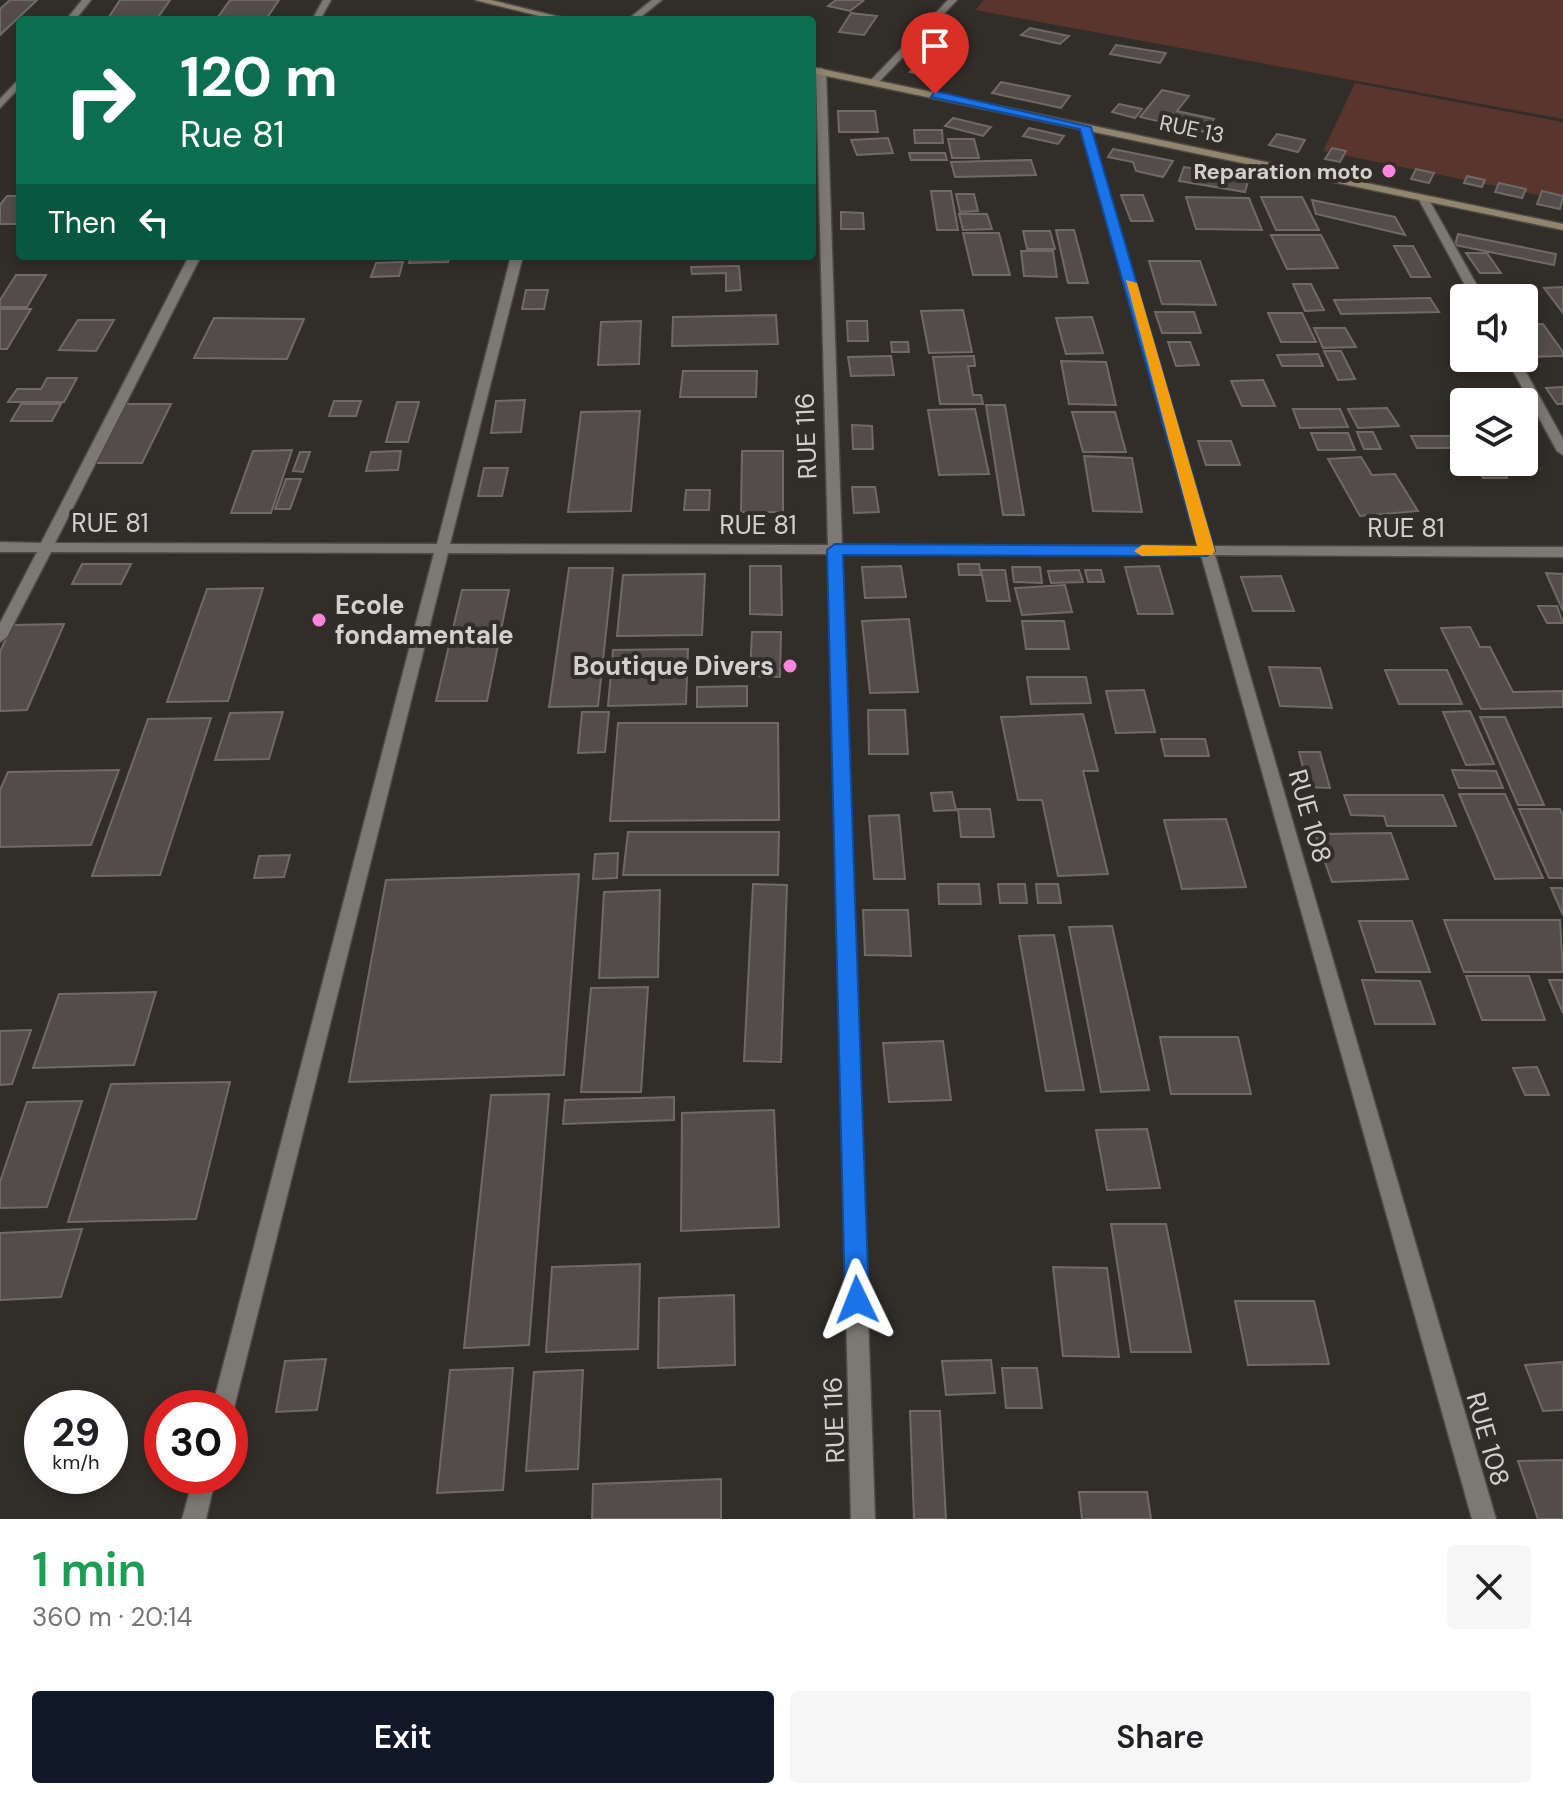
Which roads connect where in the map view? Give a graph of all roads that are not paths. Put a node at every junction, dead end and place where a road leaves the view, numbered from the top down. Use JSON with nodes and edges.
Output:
{"nodes":[{"id":1,"x":87,"y":0,"type":"edge"},
{"id":2,"x":479,"y":0,"type":"edge"},
{"id":3,"x":658,"y":0,"type":"edge"},
{"id":4,"x":953,"y":0,"type":"edge"},
{"id":5,"x":73,"y":16,"type":"edge"},
{"id":6,"x":550,"y":16,"type":"edge"},
{"id":7,"x":636,"y":16,"type":"edge"},
{"id":8,"x":817,"y":70,"type":"edge"},
{"id":9,"x":874,"y":82,"type":"junction"},
{"id":10,"x":16,"y":86,"type":"edge"},
{"id":11,"x":0,"y":105,"type":"edge"},
{"id":12,"x":1085,"y":127,"type":"junction"},
{"id":13,"x":1423,"y":198,"type":"junction"},
{"id":14,"x":1563,"y":227,"type":"edge"},
{"id":15,"x":193,"y":260,"type":"edge"},
{"id":16,"x":516,"y":260,"type":"edge"},
{"id":17,"x":1470,"y":284,"type":"edge"},
{"id":18,"x":1520,"y":372,"type":"edge"},
{"id":19,"x":1563,"y":451,"type":"edge"},
{"id":20,"x":0,"y":547,"type":"edge"},
{"id":21,"x":46,"y":547,"type":"junction"},
{"id":22,"x":442,"y":548,"type":"junction"},
{"id":23,"x":835,"y":550,"type":"junction"},
{"id":24,"x":1207,"y":551,"type":"junction"},
{"id":25,"x":1563,"y":552,"type":"edge"},
{"id":26,"x":0,"y":637,"type":"edge"},
{"id":27,"x":228,"y":1390,"type":"edge"},
{"id":28,"x":200,"y":1494,"type":"edge"},
{"id":29,"x":194,"y":1519,"type":"edge"},
{"id":30,"x":863,"y":1519,"type":"edge"},
{"id":31,"x":1484,"y":1519,"type":"edge"}],
"edges":[{"from":1,"to":5,"type":"street"},
{"from":2,"to":6,"type":"street"},
{"from":3,"to":7,"type":"street"},
{"from":4,"to":9,"type":"street"},
{"from":8,"to":9,"type":"street","name":"RUE 13"},
{"from":8,"to":23,"type":"street","name":"RUE 116"},
{"from":9,"to":12,"type":"street","name":"RUE 13"},
{"from":10,"to":11,"type":"street"},
{"from":12,"to":13,"type":"street","name":"RUE 13"},
{"from":12,"to":24,"type":"street","name":"RUE 108"},
{"from":13,"to":14,"type":"street","name":"RUE 13"},
{"from":13,"to":17,"type":"street"},
{"from":15,"to":21,"type":"street"},
{"from":16,"to":22,"type":"street"},
{"from":18,"to":19,"type":"street"},
{"from":20,"to":21,"type":"street","name":"RUE 81"},
{"from":21,"to":22,"type":"street","name":"RUE 81"},
{"from":21,"to":26,"type":"street"},
{"from":22,"to":23,"type":"street","name":"RUE 81"},
{"from":22,"to":27,"type":"street"},
{"from":23,"to":24,"type":"street","name":"RUE 81"},
{"from":23,"to":30,"type":"street","name":"RUE 116"},
{"from":24,"to":25,"type":"street","name":"RUE 81"},
{"from":24,"to":31,"type":"street","name":"RUE 108"},
{"from":28,"to":29,"type":"street"}]}
